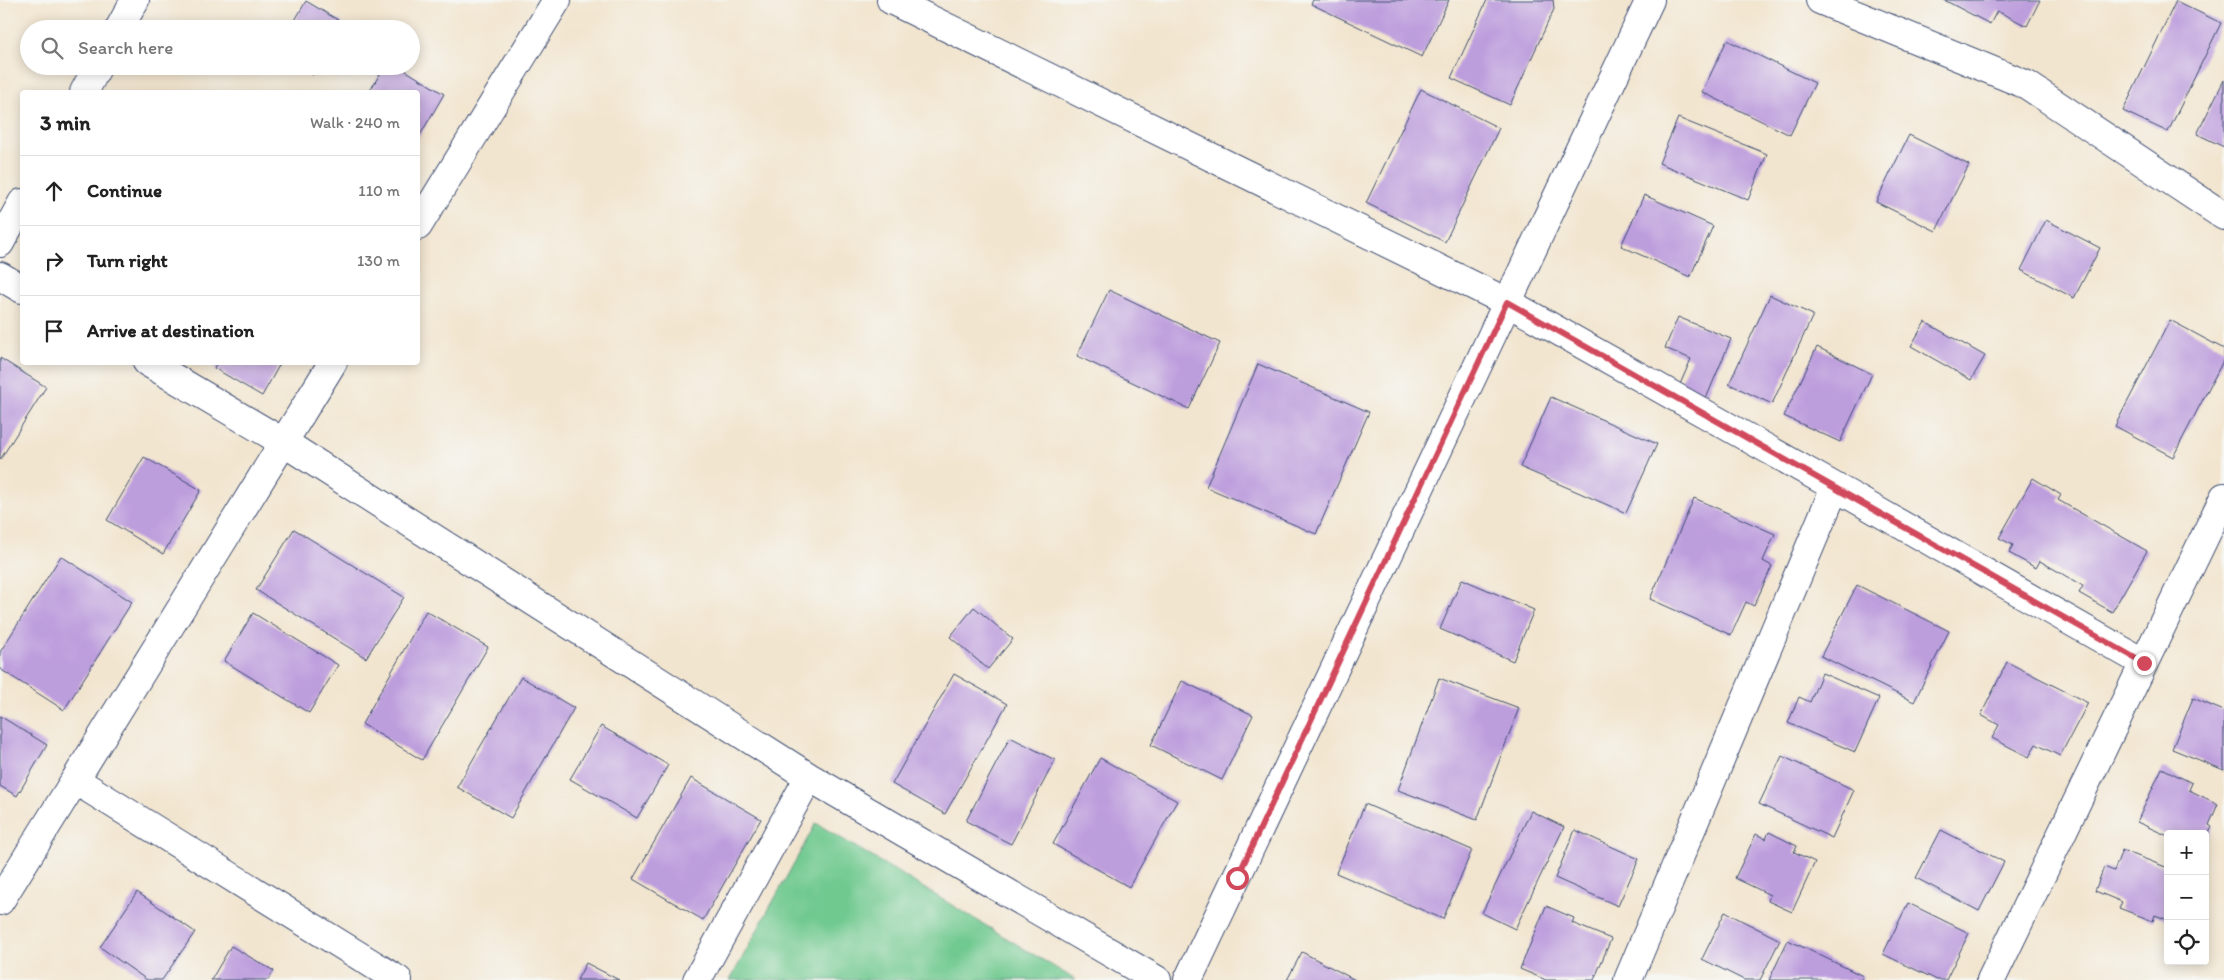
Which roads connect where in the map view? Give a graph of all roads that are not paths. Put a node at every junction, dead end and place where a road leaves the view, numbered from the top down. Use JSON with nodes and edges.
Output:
{"nodes":[{"id":1,"x":135,"y":0,"type":"edge"},
{"id":2,"x":557,"y":0,"type":"edge"},
{"id":3,"x":892,"y":0,"type":"edge"},
{"id":4,"x":1650,"y":0,"type":"edge"},
{"id":5,"x":1820,"y":0,"type":"edge"},
{"id":6,"x":124,"y":20,"type":"edge"},
{"id":7,"x":93,"y":75,"type":"edge"},
{"id":8,"x":85,"y":90,"type":"edge"},
{"id":9,"x":20,"y":206,"type":"edge"},
{"id":10,"x":2224,"y":216,"type":"edge"},
{"id":11,"x":420,"y":223,"type":"edge"},
{"id":12,"x":0,"y":243,"type":"edge"},
{"id":13,"x":0,"y":276,"type":"edge"},
{"id":14,"x":20,"y":288,"type":"edge"},
{"id":15,"x":1507,"y":302,"type":"junction"},
{"id":16,"x":152,"y":365,"type":"edge"},
{"id":17,"x":331,"y":365,"type":"edge"},
{"id":18,"x":283,"y":442,"type":"junction"},
{"id":19,"x":1835,"y":487,"type":"junction"},
{"id":20,"x":2224,"y":497,"type":"edge"},
{"id":21,"x":2144,"y":663,"type":"junction"},
{"id":22,"x":809,"y":777,"type":"junction"},
{"id":23,"x":75,"y":780,"type":"junction"},
{"id":24,"x":0,"y":901,"type":"edge"},
{"id":25,"x":398,"y":980,"type":"edge"},
{"id":26,"x":697,"y":980,"type":"edge"},
{"id":27,"x":1157,"y":980,"type":"edge"},
{"id":28,"x":1188,"y":980,"type":"edge"},
{"id":29,"x":1628,"y":980,"type":"edge"},
{"id":30,"x":1992,"y":980,"type":"edge"}],
"edges":[{"from":1,"to":6,"type":"street"},
{"from":2,"to":11,"type":"street"},
{"from":3,"to":15,"type":"street"},
{"from":4,"to":15,"type":"street"},
{"from":5,"to":10,"type":"street"},
{"from":7,"to":8,"type":"street"},
{"from":9,"to":12,"type":"street"},
{"from":13,"to":14,"type":"street"},
{"from":15,"to":19,"type":"street"},
{"from":15,"to":28,"type":"street"},
{"from":16,"to":18,"type":"street"},
{"from":17,"to":18,"type":"street"},
{"from":18,"to":22,"type":"street"},
{"from":18,"to":23,"type":"street"},
{"from":19,"to":21,"type":"street"},
{"from":19,"to":29,"type":"street"},
{"from":20,"to":21,"type":"street"},
{"from":21,"to":30,"type":"street"},
{"from":22,"to":26,"type":"street"},
{"from":22,"to":27,"type":"street"},
{"from":23,"to":24,"type":"street"},
{"from":23,"to":25,"type":"street"}]}
